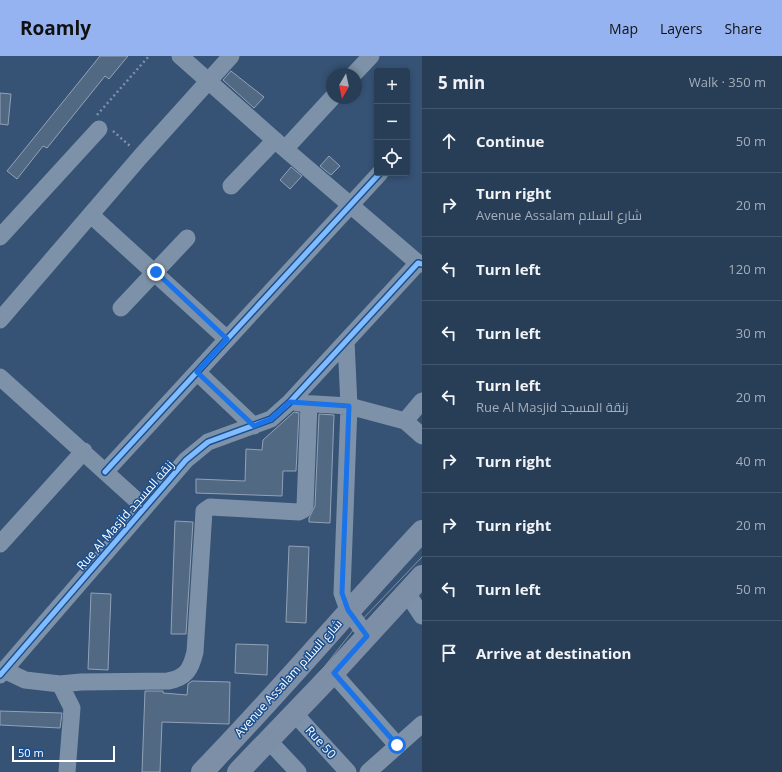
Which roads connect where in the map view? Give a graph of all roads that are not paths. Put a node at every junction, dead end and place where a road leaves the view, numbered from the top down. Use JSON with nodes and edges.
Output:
{"nodes":[{"id":1,"x":180,"y":56,"type":"edge"},
{"id":2,"x":231,"y":56,"type":"edge"},
{"id":3,"x":371,"y":56,"type":"edge"},
{"id":4,"x":360,"y":68,"type":"edge"},
{"id":5,"x":209,"y":81,"type":"junction"},
{"id":6,"x":326,"y":103,"type":"edge"},
{"id":7,"x":103,"y":126,"type":"road end"},
{"id":8,"x":280,"y":145,"type":"junction"},
{"id":9,"x":377,"y":176,"type":"edge"},
{"id":10,"x":231,"y":186,"type":"dead end"},
{"id":11,"x":351,"y":205,"type":"junction"},
{"id":12,"x":91,"y":215,"type":"junction"},
{"id":13,"x":0,"y":237,"type":"edge"},
{"id":14,"x":187,"y":238,"type":"dead end"},
{"id":15,"x":420,"y":263,"type":"edge"},
{"id":16,"x":156,"y":272,"type":"junction"},
{"id":17,"x":121,"y":308,"type":"dead end"},
{"id":18,"x":0,"y":320,"type":"edge"},
{"id":19,"x":227,"y":339,"type":"junction"},
{"id":20,"x":346,"y":341,"type":"junction"},
{"id":21,"x":197,"y":372,"type":"junction"},
{"id":22,"x":0,"y":377,"type":"edge"},
{"id":23,"x":422,"y":401,"type":"edge"},
{"id":24,"x":290,"y":402,"type":"junction"},
{"id":25,"x":309,"y":404,"type":"junction"},
{"id":26,"x":349,"y":406,"type":"junction"},
{"id":27,"x":405,"y":421,"type":"junction"},
{"id":28,"x":254,"y":426,"type":"junction"},
{"id":29,"x":422,"y":436,"type":"edge"},
{"id":30,"x":84,"y":451,"type":"junction"},
{"id":31,"x":105,"y":472,"type":"junction"},
{"id":32,"x":144,"y":507,"type":"junction"},
{"id":33,"x":422,"y":531,"type":"edge"},
{"id":34,"x":0,"y":544,"type":"edge"},
{"id":35,"x":422,"y":576,"type":"edge"},
{"id":36,"x":407,"y":593,"type":"junction"},
{"id":37,"x":348,"y":610,"type":"junction"},
{"id":38,"x":422,"y":616,"type":"edge"},
{"id":39,"x":367,"y":636,"type":"junction"},
{"id":40,"x":2,"y":672,"type":"edge"},
{"id":41,"x":334,"y":673,"type":"junction"},
{"id":42,"x":60,"y":684,"type":"junction"},
{"id":43,"x":294,"y":712,"type":"junction"},
{"id":44,"x":422,"y":724,"type":"edge"},
{"id":45,"x":268,"y":740,"type":"junction"},
{"id":46,"x":397,"y":745,"type":"junction"},
{"id":47,"x":248,"y":768,"type":"edge"},
{"id":48,"x":67,"y":772,"type":"edge"},
{"id":49,"x":202,"y":772,"type":"edge"},
{"id":50,"x":298,"y":772,"type":"edge"},
{"id":51,"x":348,"y":772,"type":"edge"},
{"id":52,"x":368,"y":772,"type":"edge"}],
"edges":[{"from":1,"to":5,"type":"street"},
{"from":2,"to":5,"type":"street"},
{"from":3,"to":4,"type":"street"},
{"from":5,"to":8,"type":"street"},
{"from":5,"to":12,"type":"street"},
{"from":6,"to":8,"type":"street"},
{"from":7,"to":13,"type":"street"},
{"from":8,"to":10,"type":"street"},
{"from":8,"to":11,"type":"street"},
{"from":9,"to":11,"type":"street"},
{"from":11,"to":15,"type":"street"},
{"from":11,"to":19,"type":"street"},
{"from":12,"to":16,"type":"street"},
{"from":12,"to":18,"type":"street"},
{"from":14,"to":16,"type":"street"},
{"from":15,"to":20,"type":"street","name":"Rue Al Masjid زنقة المسجد"},
{"from":16,"to":17,"type":"street"},
{"from":16,"to":19,"type":"street"},
{"from":19,"to":21,"type":"street"},
{"from":20,"to":24,"type":"street","name":"Rue Al Masjid زنقة المسجد"},
{"from":20,"to":26,"type":"street"},
{"from":21,"to":28,"type":"street"},
{"from":21,"to":31,"type":"street"},
{"from":22,"to":30,"type":"street"},
{"from":23,"to":27,"type":"street"},
{"from":24,"to":25,"type":"street"},
{"from":24,"to":28,"type":"street","name":"Rue Al Masjid زنقة المسجد"},
{"from":25,"to":26,"type":"street"},
{"from":25,"to":42,"type":"street"},
{"from":26,"to":27,"type":"street"},
{"from":26,"to":37,"type":"street"},
{"from":27,"to":29,"type":"street"},
{"from":28,"to":32,"type":"street","name":"Rue Al Masjid زنقة المسجد"},
{"from":30,"to":31,"type":"street"},
{"from":30,"to":34,"type":"street"},
{"from":31,"to":32,"type":"street"},
{"from":32,"to":40,"type":"street","name":"Rue Al Masjid زنقة المسجد"},
{"from":33,"to":37,"type":"main road","name":"Avenue Assalam شارع السلام"},
{"from":35,"to":36,"type":"main road"},
{"from":36,"to":38,"type":"street"},
{"from":36,"to":39,"type":"main road"},
{"from":37,"to":39,"type":"street"},
{"from":37,"to":49,"type":"main road","name":"Avenue Assalam شارع السلام"},
{"from":39,"to":41,"type":"main road"},
{"from":40,"to":42,"type":"street"},
{"from":41,"to":43,"type":"main road"},
{"from":41,"to":46,"type":"street"},
{"from":42,"to":48,"type":"street"},
{"from":43,"to":45,"type":"main road"},
{"from":43,"to":51,"type":"street","name":"Rue 50"},
{"from":44,"to":46,"type":"street"},
{"from":45,"to":47,"type":"main road"},
{"from":45,"to":50,"type":"street"},
{"from":46,"to":52,"type":"street"}]}
